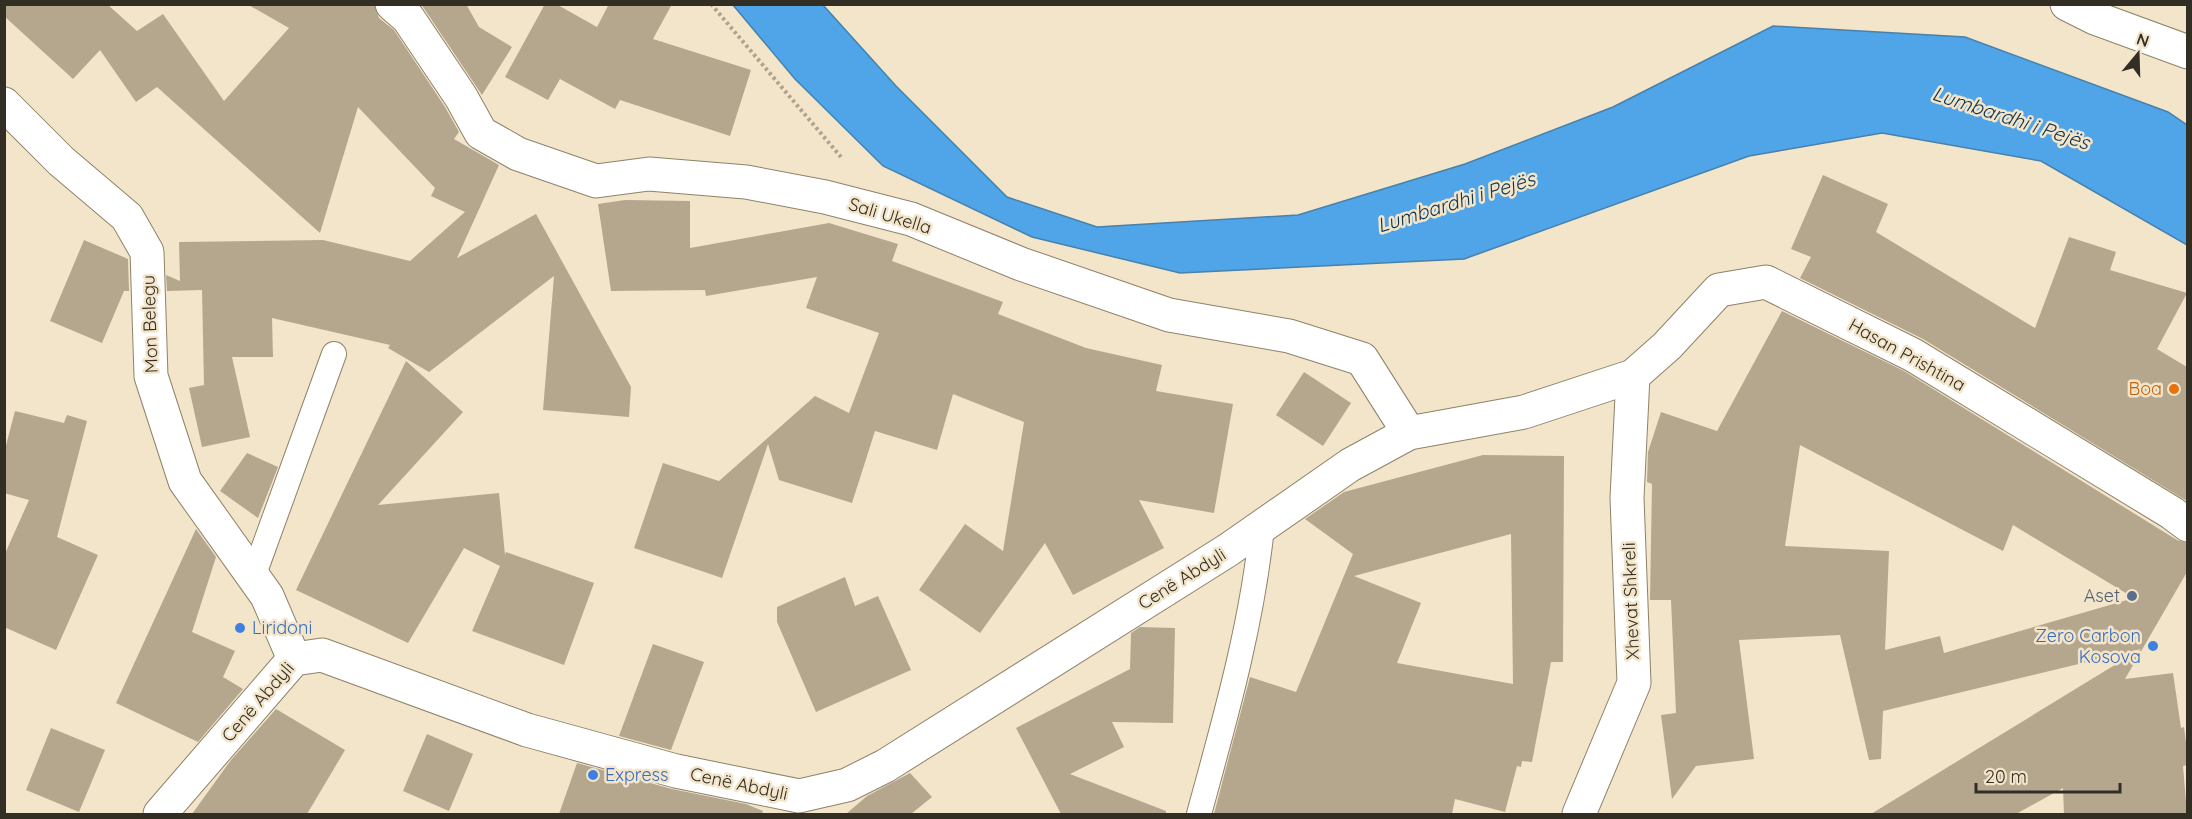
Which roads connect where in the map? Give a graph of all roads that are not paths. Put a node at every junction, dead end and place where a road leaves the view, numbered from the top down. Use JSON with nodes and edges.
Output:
{"nodes":[{"id":1,"x":392,"y":4,"type":"edge"},
{"id":2,"x":2067,"y":4,"type":"edge"},
{"id":3,"x":2187,"y":52,"type":"edge"},
{"id":4,"x":4,"y":104,"type":"edge"},
{"id":5,"x":334,"y":354,"type":"dead end"},
{"id":6,"x":1633,"y":376,"type":"junction"},
{"id":7,"x":1409,"y":433,"type":"junction"},
{"id":8,"x":2187,"y":525,"type":"edge"},
{"id":9,"x":1262,"y":527,"type":"junction"},
{"id":10,"x":253,"y":577,"type":"junction"},
{"id":11,"x":294,"y":659,"type":"junction"},
{"id":12,"x":795,"y":806,"type":"edge"},
{"id":13,"x":160,"y":814,"type":"edge"},
{"id":14,"x":1199,"y":814,"type":"edge"},
{"id":15,"x":1578,"y":814,"type":"edge"}],
"edges":[{"from":1,"to":7,"type":"street","name":"Sali Ukella"},
{"from":2,"to":3,"type":"street"},
{"from":4,"to":10,"type":"street","name":"Mon Belegu"},
{"from":5,"to":10,"type":"lane"},
{"from":6,"to":7,"type":"street","name":"Cenë Abdyli"},
{"from":6,"to":8,"type":"street","name":"Hasan Prishtina"},
{"from":6,"to":15,"type":"street","name":"Xhevat Shkreli"},
{"from":7,"to":9,"type":"street","name":"Cenë Abdyli"},
{"from":9,"to":12,"type":"street","name":"Cenë Abdyli"},
{"from":9,"to":14,"type":"lane"},
{"from":10,"to":11,"type":"street","name":"Mon Belegu"},
{"from":11,"to":12,"type":"street","name":"Cenë Abdyli"},
{"from":11,"to":13,"type":"street","name":"Cenë Abdyli"}]}
